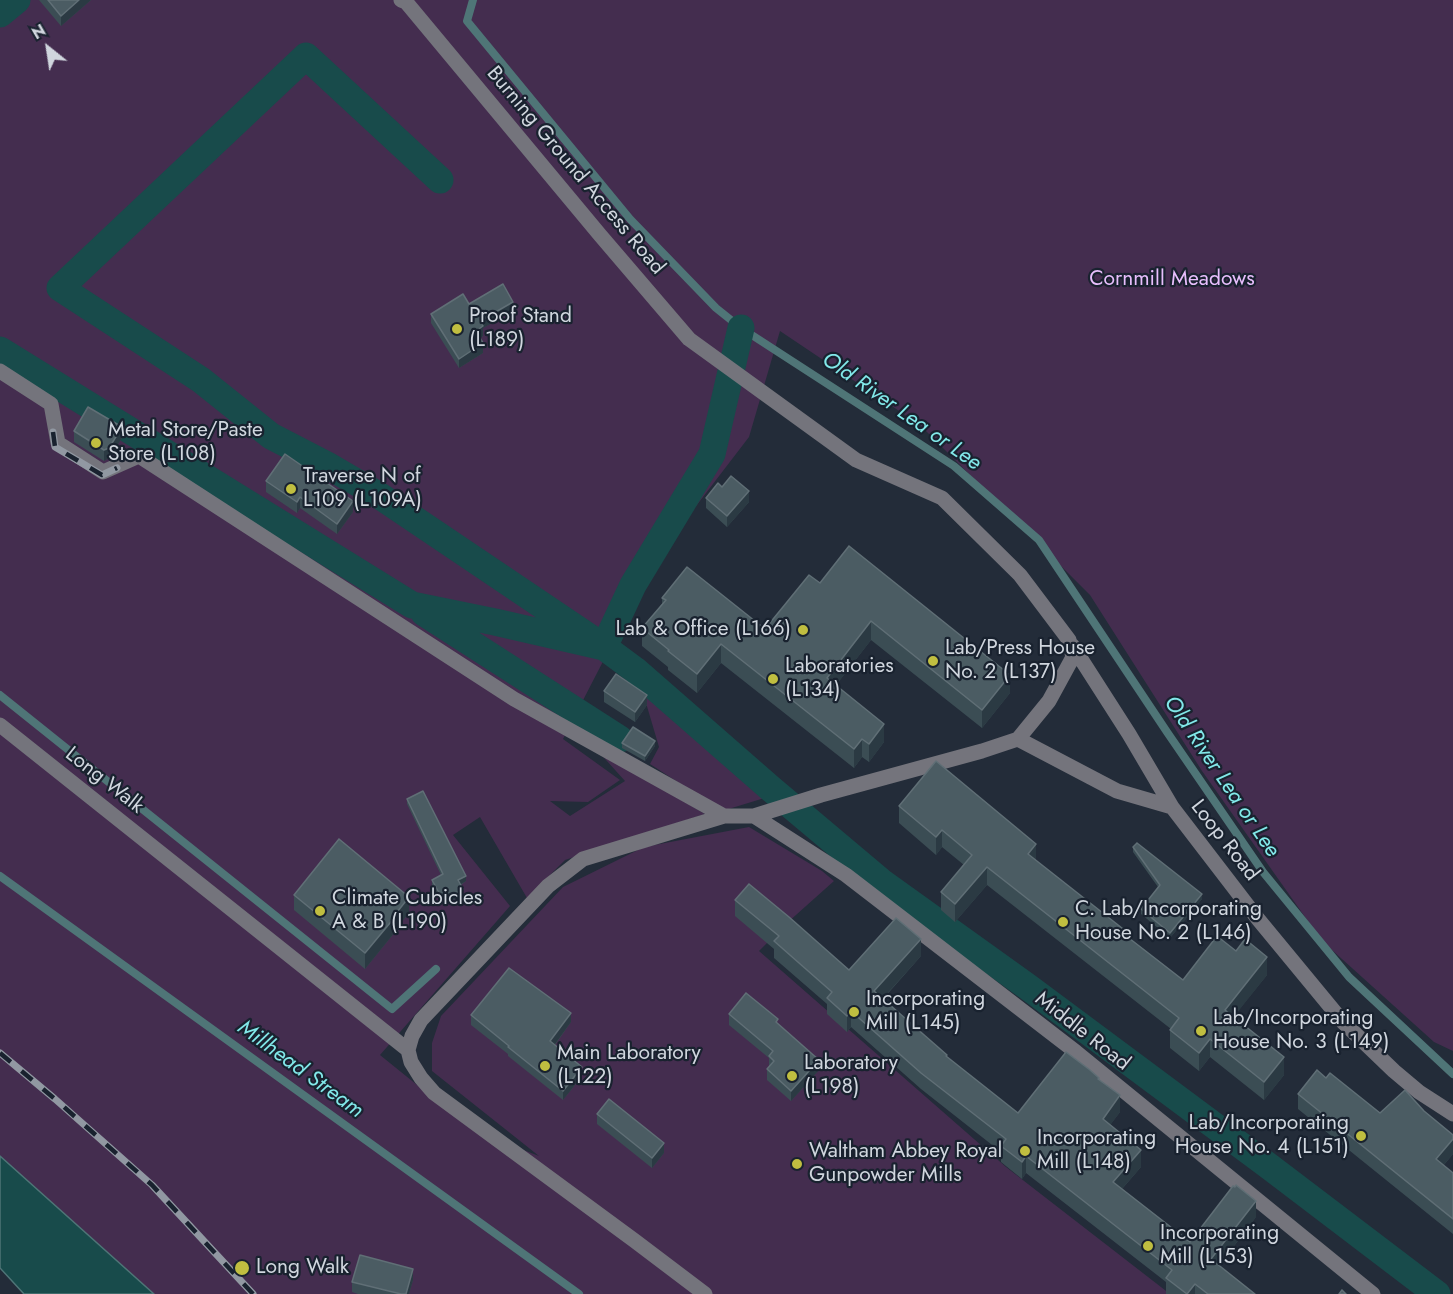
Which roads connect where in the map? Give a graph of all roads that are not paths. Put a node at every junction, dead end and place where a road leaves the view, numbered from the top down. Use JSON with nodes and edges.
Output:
{"nodes":[{"id":1,"x":401,"y":0,"type":"edge"},
{"id":2,"x":0,"y":371,"type":"edge"},
{"id":3,"x":1069,"y":640,"type":"junction"},
{"id":4,"x":0,"y":725,"type":"edge"},
{"id":5,"x":1017,"y":739,"type":"junction"},
{"id":6,"x":1172,"y":807,"type":"junction"},
{"id":7,"x":724,"y":816,"type":"junction"},
{"id":8,"x":754,"y":816,"type":"junction"},
{"id":9,"x":408,"y":1050,"type":"junction"},
{"id":10,"x":1453,"y":1114,"type":"edge"},
{"id":11,"x":705,"y":1294,"type":"edge"},
{"id":12,"x":1373,"y":1294,"type":"edge"}],
"edges":[{"from":1,"to":3,"type":"street","name":"Burning Ground Access Road"},
{"from":2,"to":7,"type":"street"},
{"from":3,"to":5,"type":"street"},
{"from":3,"to":6,"type":"street"},
{"from":4,"to":9,"type":"street","name":"Long Walk"},
{"from":5,"to":6,"type":"street","name":"Loop Road"},
{"from":5,"to":8,"type":"street"},
{"from":6,"to":10,"type":"street","name":"Loop Road"},
{"from":7,"to":8,"type":"street"},
{"from":7,"to":9,"type":"street"},
{"from":8,"to":12,"type":"street","name":"Middle Road"},
{"from":9,"to":11,"type":"street"}]}
